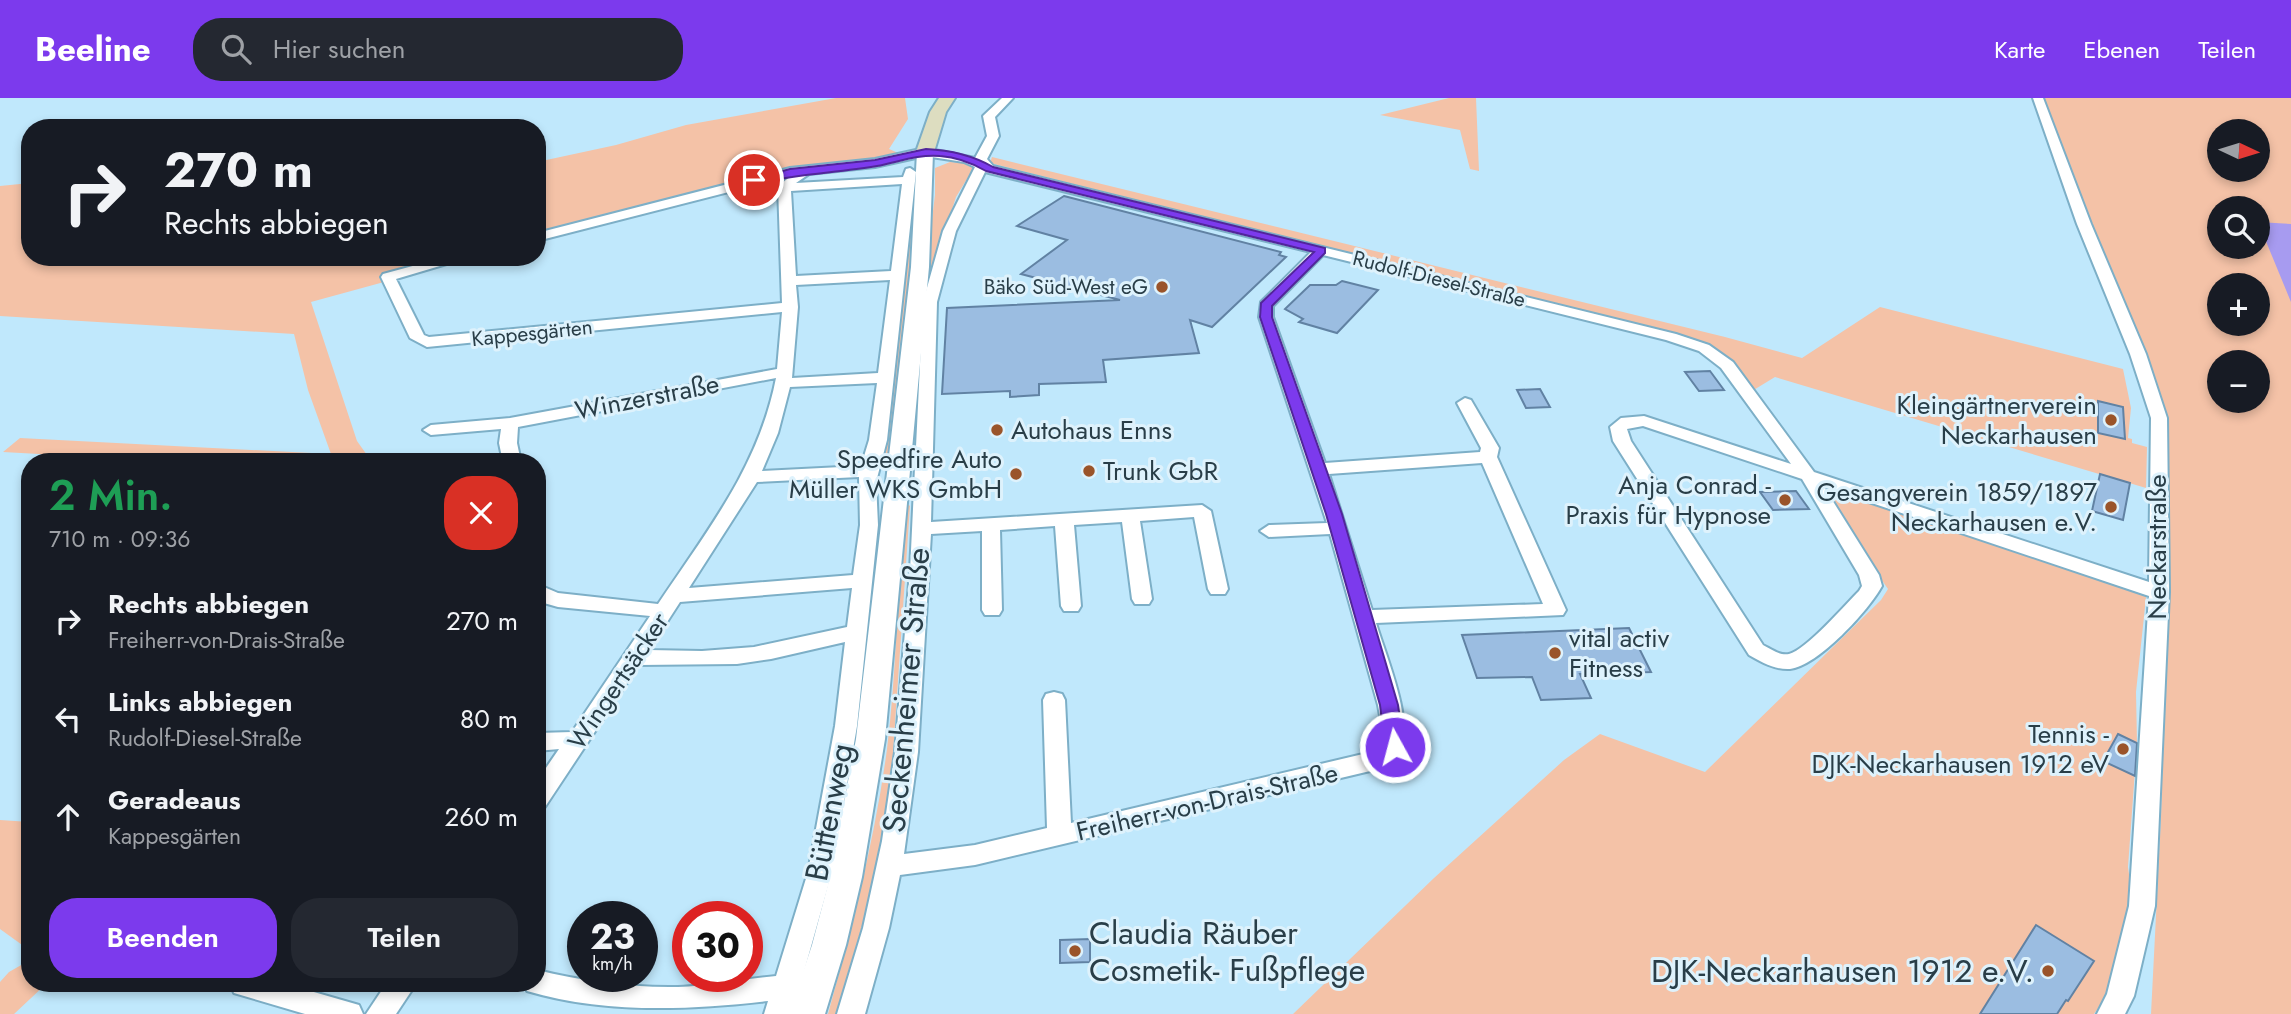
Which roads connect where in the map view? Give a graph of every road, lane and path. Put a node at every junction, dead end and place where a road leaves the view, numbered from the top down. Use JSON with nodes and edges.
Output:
{"nodes":[{"id":1,"x":947,"y":98,"type":"edge"},
{"id":2,"x":962,"y":98,"type":"edge"},
{"id":3,"x":2038,"y":98,"type":"edge"},
{"id":4,"x":1004,"y":101,"type":"edge"},
{"id":5,"x":938,"y":116,"type":"junction"},
{"id":6,"x":976,"y":162,"type":"junction"},
{"id":7,"x":917,"y":166,"type":"junction"},
{"id":8,"x":808,"y":170,"type":"junction"},
{"id":9,"x":754,"y":180,"type":"junction"},
{"id":10,"x":784,"y":187,"type":"junction"},
{"id":11,"x":546,"y":235,"type":"edge"},
{"id":12,"x":1321,"y":250,"type":"junction"},
{"id":13,"x":427,"y":266,"type":"edge"},
{"id":14,"x":897,"y":275,"type":"junction"},
{"id":15,"x":790,"y":281,"type":"junction"},
{"id":16,"x":791,"y":307,"type":"junction"},
{"id":17,"x":783,"y":377,"type":"junction"},
{"id":18,"x":884,"y":378,"type":"junction"},
{"id":19,"x":1465,"y":402,"type":"dead end"},
{"id":20,"x":510,"y":423,"type":"junction"},
{"id":21,"x":431,"y":430,"type":"dead end"},
{"id":22,"x":510,"y":453,"type":"edge"},
{"id":23,"x":1488,"y":457,"type":"junction"},
{"id":24,"x":1319,"y":469,"type":"junction"},
{"id":25,"x":867,"y":471,"type":"junction"},
{"id":26,"x":750,"y":477,"type":"junction"},
{"id":27,"x":1810,"y":478,"type":"junction"},
{"id":28,"x":1130,"y":516,"type":"junction"},
{"id":29,"x":1064,"y":520,"type":"junction"},
{"id":30,"x":991,"y":524,"type":"junction"},
{"id":31,"x":1338,"y":527,"type":"junction"},
{"id":32,"x":921,"y":529,"type":"junction"},
{"id":33,"x":1269,"y":531,"type":"dead end"},
{"id":34,"x":863,"y":581,"type":"junction"},
{"id":35,"x":1218,"y":589,"type":"dead end"},
{"id":36,"x":2159,"y":592,"type":"junction"},
{"id":37,"x":546,"y":597,"type":"edge"},
{"id":38,"x":1142,"y":599,"type":"dead end"},
{"id":39,"x":669,"y":603,"type":"junction"},
{"id":40,"x":1071,"y":606,"type":"dead end"},
{"id":41,"x":992,"y":610,"type":"dead end"},
{"id":42,"x":1362,"y":617,"type":"junction"},
{"id":43,"x":857,"y":633,"type":"junction"},
{"id":44,"x":634,"y":657,"type":"junction"},
{"id":45,"x":1054,"y":699,"type":"dead end"},
{"id":46,"x":580,"y":740,"type":"junction"},
{"id":47,"x":546,"y":742,"type":"edge"},
{"id":48,"x":546,"y":787,"type":"edge"},
{"id":49,"x":1059,"y":836,"type":"junction"},
{"id":50,"x":889,"y":866,"type":"junction"},
{"id":51,"x":546,"y":984,"type":"edge"},
{"id":52,"x":785,"y":987,"type":"junction"},
{"id":53,"x":272,"y":992,"type":"edge"},
{"id":54,"x":396,"y":992,"type":"edge"},
{"id":55,"x":349,"y":1014,"type":"edge"},
{"id":56,"x":380,"y":1014,"type":"edge"},
{"id":57,"x":778,"y":1014,"type":"edge"},
{"id":58,"x":807,"y":1014,"type":"edge"},
{"id":59,"x":851,"y":1014,"type":"edge"},
{"id":60,"x":2111,"y":1014,"type":"edge"}],
"edges":[{"from":1,"to":5,"type":"main road"},
{"from":2,"to":5,"type":"main road"},
{"from":3,"to":36,"type":"street","name":"Neckarstraße"},
{"from":4,"to":6,"type":"street","name":"Seckenheimer Straße"},
{"from":5,"to":7,"type":"main road"},
{"from":6,"to":7,"type":"street","name":"Rudolf-Diesel-Straße"},
{"from":6,"to":12,"type":"street","name":"Rudolf-Diesel-Straße"},
{"from":6,"to":32,"type":"street","name":"Seckenheimer Straße"},
{"from":7,"to":8,"type":"street"},
{"from":7,"to":10,"type":"street"},
{"from":7,"to":14,"type":"street"},
{"from":7,"to":58,"type":"street"},
{"from":8,"to":9,"type":"street"},
{"from":8,"to":10,"type":"street"},
{"from":9,"to":10,"type":"street"},
{"from":9,"to":11,"type":"street"},
{"from":10,"to":15,"type":"street","name":"Wingertsäcker"},
{"from":12,"to":24,"type":"street","name":"Freiherr-von-Drais-Straße"},
{"from":12,"to":27,"type":"street","name":"Rudolf-Diesel-Straße"},
{"from":13,"to":16,"type":"street","name":"Kappesgärten"},
{"from":14,"to":15,"type":"street"},
{"from":14,"to":18,"type":"street"},
{"from":15,"to":16,"type":"street","name":"Wingertsäcker"},
{"from":16,"to":17,"type":"street","name":"Wingertsäcker"},
{"from":17,"to":18,"type":"street"},
{"from":17,"to":20,"type":"street","name":"Winzerstraße"},
{"from":17,"to":26,"type":"street","name":"Wingertsäcker"},
{"from":18,"to":25,"type":"street"},
{"from":19,"to":23,"type":"street"},
{"from":20,"to":21,"type":"street","name":"Winzerstraße"},
{"from":20,"to":22,"type":"street"},
{"from":23,"to":24,"type":"street"},
{"from":23,"to":42,"type":"street"},
{"from":24,"to":31,"type":"street","name":"Freiherr-von-Drais-Straße"},
{"from":25,"to":26,"type":"street"},
{"from":25,"to":34,"type":"street"},
{"from":26,"to":39,"type":"street","name":"Wingertsäcker"},
{"from":27,"to":27,"type":"street","name":"Rudolf-Diesel-Straße"},
{"from":27,"to":36,"type":"street"},
{"from":28,"to":29,"type":"street","name":"Seckenheimer Straße"},
{"from":28,"to":35,"type":"street","name":"Seckenheimer Straße"},
{"from":28,"to":38,"type":"street"},
{"from":29,"to":30,"type":"street","name":"Seckenheimer Straße"},
{"from":29,"to":40,"type":"street"},
{"from":30,"to":32,"type":"street","name":"Seckenheimer Straße"},
{"from":30,"to":41,"type":"street"},
{"from":31,"to":33,"type":"street"},
{"from":31,"to":42,"type":"street","name":"Freiherr-von-Drais-Straße"},
{"from":32,"to":50,"type":"street","name":"Seckenheimer Straße"},
{"from":34,"to":39,"type":"street","name":"Wingertsäcker"},
{"from":34,"to":43,"type":"street","name":"Büttenweg"},
{"from":36,"to":60,"type":"street","name":"Neckarstraße"},
{"from":37,"to":39,"type":"street"},
{"from":39,"to":44,"type":"street","name":"Wingertsäcker"},
{"from":42,"to":49,"type":"street","name":"Freiherr-von-Drais-Straße"},
{"from":43,"to":44,"type":"street"},
{"from":43,"to":52,"type":"street","name":"Büttenweg"},
{"from":44,"to":46,"type":"street","name":"Wingertsäcker"},
{"from":45,"to":49,"type":"street","name":"Freiherr-von-Drais-Straße"},
{"from":46,"to":47,"type":"street"},
{"from":46,"to":48,"type":"street","name":"Wingertsäcker"},
{"from":49,"to":50,"type":"street","name":"Freiherr-von-Drais-Straße"},
{"from":50,"to":59,"type":"street","name":"Seckenheimer Straße"},
{"from":51,"to":52,"type":"street"},
{"from":52,"to":57,"type":"street","name":"Büttenweg"},
{"from":53,"to":55,"type":"street"},
{"from":54,"to":56,"type":"street"}]}
